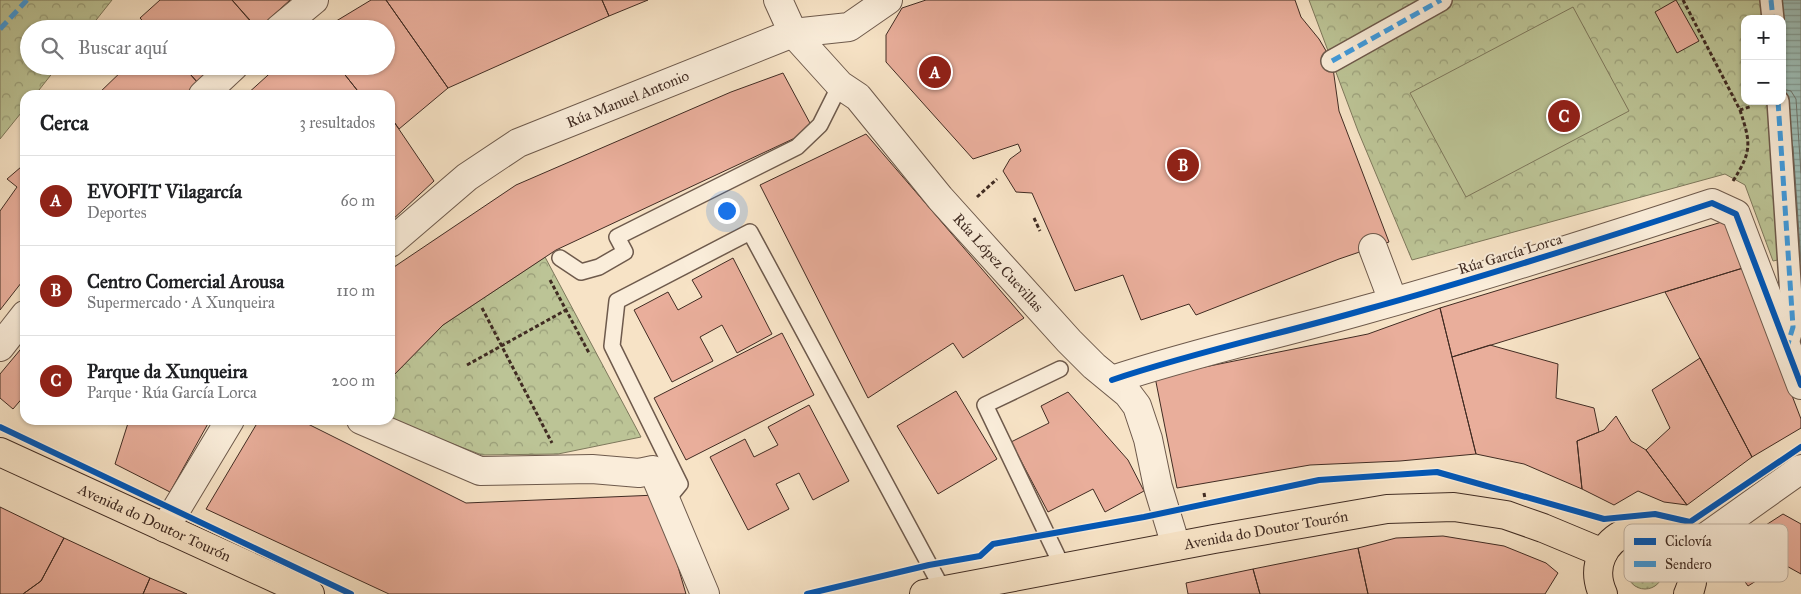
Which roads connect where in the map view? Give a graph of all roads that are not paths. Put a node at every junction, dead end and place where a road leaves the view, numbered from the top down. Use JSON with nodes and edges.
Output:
{"nodes":[{"id":1,"x":314,"y":0,"type":"edge"},
{"id":2,"x":778,"y":0,"type":"edge"},
{"id":3,"x":888,"y":0,"type":"edge"},
{"id":4,"x":1441,"y":0,"type":"edge"},
{"id":5,"x":1771,"y":0,"type":"edge"},
{"id":6,"x":1772,"y":15,"type":"edge"},
{"id":7,"x":290,"y":20,"type":"edge"},
{"id":8,"x":794,"y":33,"type":"junction"},
{"id":9,"x":1332,"y":61,"type":"dead end"},
{"id":10,"x":224,"y":75,"type":"edge"},
{"id":11,"x":840,"y":86,"type":"junction"},
{"id":12,"x":208,"y":90,"type":"edge"},
{"id":13,"x":1768,"y":105,"type":"edge"},
{"id":14,"x":395,"y":238,"type":"edge"},
{"id":15,"x":1373,"y":248,"type":"dead end"},
{"id":16,"x":560,"y":258,"type":"dead end"},
{"id":17,"x":1393,"y":301,"type":"junction"},
{"id":18,"x":20,"y":322,"type":"edge"},
{"id":19,"x":0,"y":347,"type":"edge"},
{"id":20,"x":1786,"y":350,"type":"junction"},
{"id":21,"x":1060,"y":369,"type":"dead end"},
{"id":22,"x":1112,"y":380,"type":"junction"},
{"id":23,"x":1801,"y":386,"type":"edge"},
{"id":24,"x":227,"y":425,"type":"edge"},
{"id":25,"x":373,"y":425,"type":"edge"},
{"id":26,"x":0,"y":452,"type":"edge"},
{"id":27,"x":1801,"y":469,"type":"edge"},
{"id":28,"x":666,"y":501,"type":"junction"},
{"id":29,"x":1724,"y":524,"type":"edge"},
{"id":30,"x":165,"y":528,"type":"junction"},
{"id":31,"x":1624,"y":533,"type":"edge"},
{"id":32,"x":1176,"y":546,"type":"junction"},
{"id":33,"x":1603,"y":553,"type":"junction"},
{"id":34,"x":1063,"y":568,"type":"junction"},
{"id":35,"x":970,"y":590,"type":"edge"},
{"id":36,"x":933,"y":592,"type":"edge"},
{"id":37,"x":1598,"y":592,"type":"edge"},
{"id":38,"x":310,"y":594,"type":"edge"},
{"id":39,"x":705,"y":594,"type":"edge"}],
"edges":[{"from":1,"to":7,"type":"street"},
{"from":2,"to":8,"type":"street","name":"Rúa López Cuevillas"},
{"from":3,"to":8,"type":"street","name":"Rúa Manuel Antonio"},
{"from":4,"to":9,"type":"street"},
{"from":5,"to":6,"type":"street"},
{"from":8,"to":11,"type":"street","name":"Rúa López Cuevillas"},
{"from":8,"to":14,"type":"street","name":"Rúa Manuel Antonio"},
{"from":10,"to":12,"type":"street"},
{"from":11,"to":16,"type":"lane"},
{"from":11,"to":22,"type":"street","name":"Rúa López Cuevillas"},
{"from":13,"to":20,"type":"street"},
{"from":15,"to":17,"type":"street"},
{"from":17,"to":20,"type":"street","name":"Rúa García Lorca"},
{"from":17,"to":22,"type":"street","name":"Rúa García Lorca"},
{"from":18,"to":19,"type":"street"},
{"from":20,"to":23,"type":"street","name":"Rúa García Lorca"},
{"from":21,"to":34,"type":"lane"},
{"from":22,"to":32,"type":"street","name":"Rúa López Cuevillas"},
{"from":24,"to":30,"type":"street"},
{"from":25,"to":28,"type":"street"},
{"from":26,"to":30,"type":"main road","name":"Avenida do Doutor Tourón"},
{"from":27,"to":29,"type":"street"},
{"from":28,"to":36,"type":"lane"},
{"from":28,"to":39,"type":"street"},
{"from":30,"to":38,"type":"main road","name":"Avenida do Doutor Tourón"},
{"from":31,"to":33,"type":"main road"},
{"from":32,"to":33,"type":"main road","name":"Avenida do Doutor Tourón"},
{"from":32,"to":34,"type":"main road","name":"Avenida do Doutor Tourón"},
{"from":33,"to":37,"type":"main road"},
{"from":34,"to":35,"type":"main road","name":"Avenida do Doutor Tourón"},
{"from":35,"to":36,"type":"main road","name":"Avenida do Doutor Tourón"}]}
